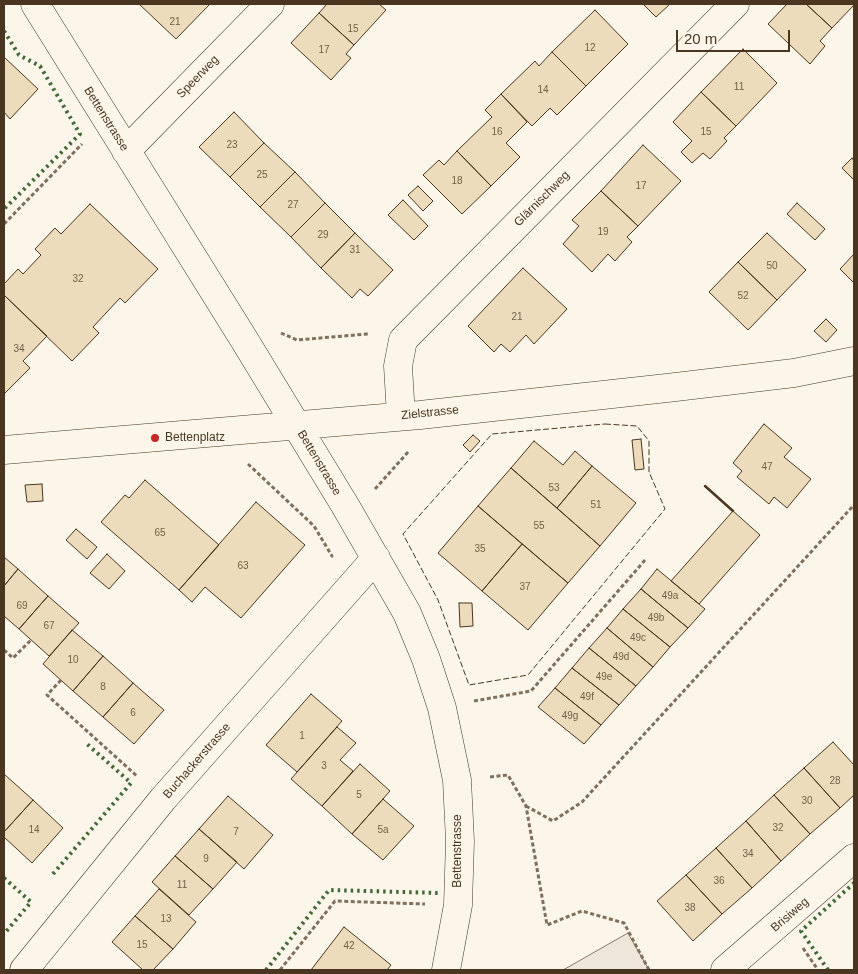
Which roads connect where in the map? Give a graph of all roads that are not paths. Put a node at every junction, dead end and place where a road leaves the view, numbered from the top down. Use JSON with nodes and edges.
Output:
{"nodes":[{"id":1,"x":35,"y":4,"type":"edge"},
{"id":2,"x":270,"y":4,"type":"edge"},
{"id":3,"x":734,"y":4,"type":"edge"},
{"id":4,"x":126,"y":151,"type":"junction"},
{"id":5,"x":854,"y":361,"type":"edge"},
{"id":6,"x":401,"y":416,"type":"junction"},
{"id":7,"x":296,"y":426,"type":"junction"},
{"id":8,"x":4,"y":450,"type":"edge"},
{"id":9,"x":376,"y":558,"type":"junction"},
{"id":10,"x":854,"y":858,"type":"edge"},
{"id":11,"x":24,"y":970,"type":"edge"},
{"id":12,"x":446,"y":970,"type":"edge"},
{"id":13,"x":725,"y":970,"type":"edge"}],
"edges":[{"from":1,"to":4,"type":"street","name":"Bettenstrasse"},
{"from":2,"to":4,"type":"street","name":"Speerweg"},
{"from":3,"to":6,"type":"street","name":"Glärnischweg"},
{"from":4,"to":7,"type":"street","name":"Bettenstrasse"},
{"from":5,"to":6,"type":"street","name":"Zielstrasse"},
{"from":6,"to":7,"type":"street","name":"Zielstrasse"},
{"from":7,"to":8,"type":"street","name":"Zielstrasse"},
{"from":7,"to":9,"type":"street","name":"Bettenstrasse"},
{"from":9,"to":11,"type":"street","name":"Buchackerstrasse"},
{"from":9,"to":12,"type":"street","name":"Bettenstrasse"},
{"from":10,"to":13,"type":"street","name":"Brisiweg"}]}
